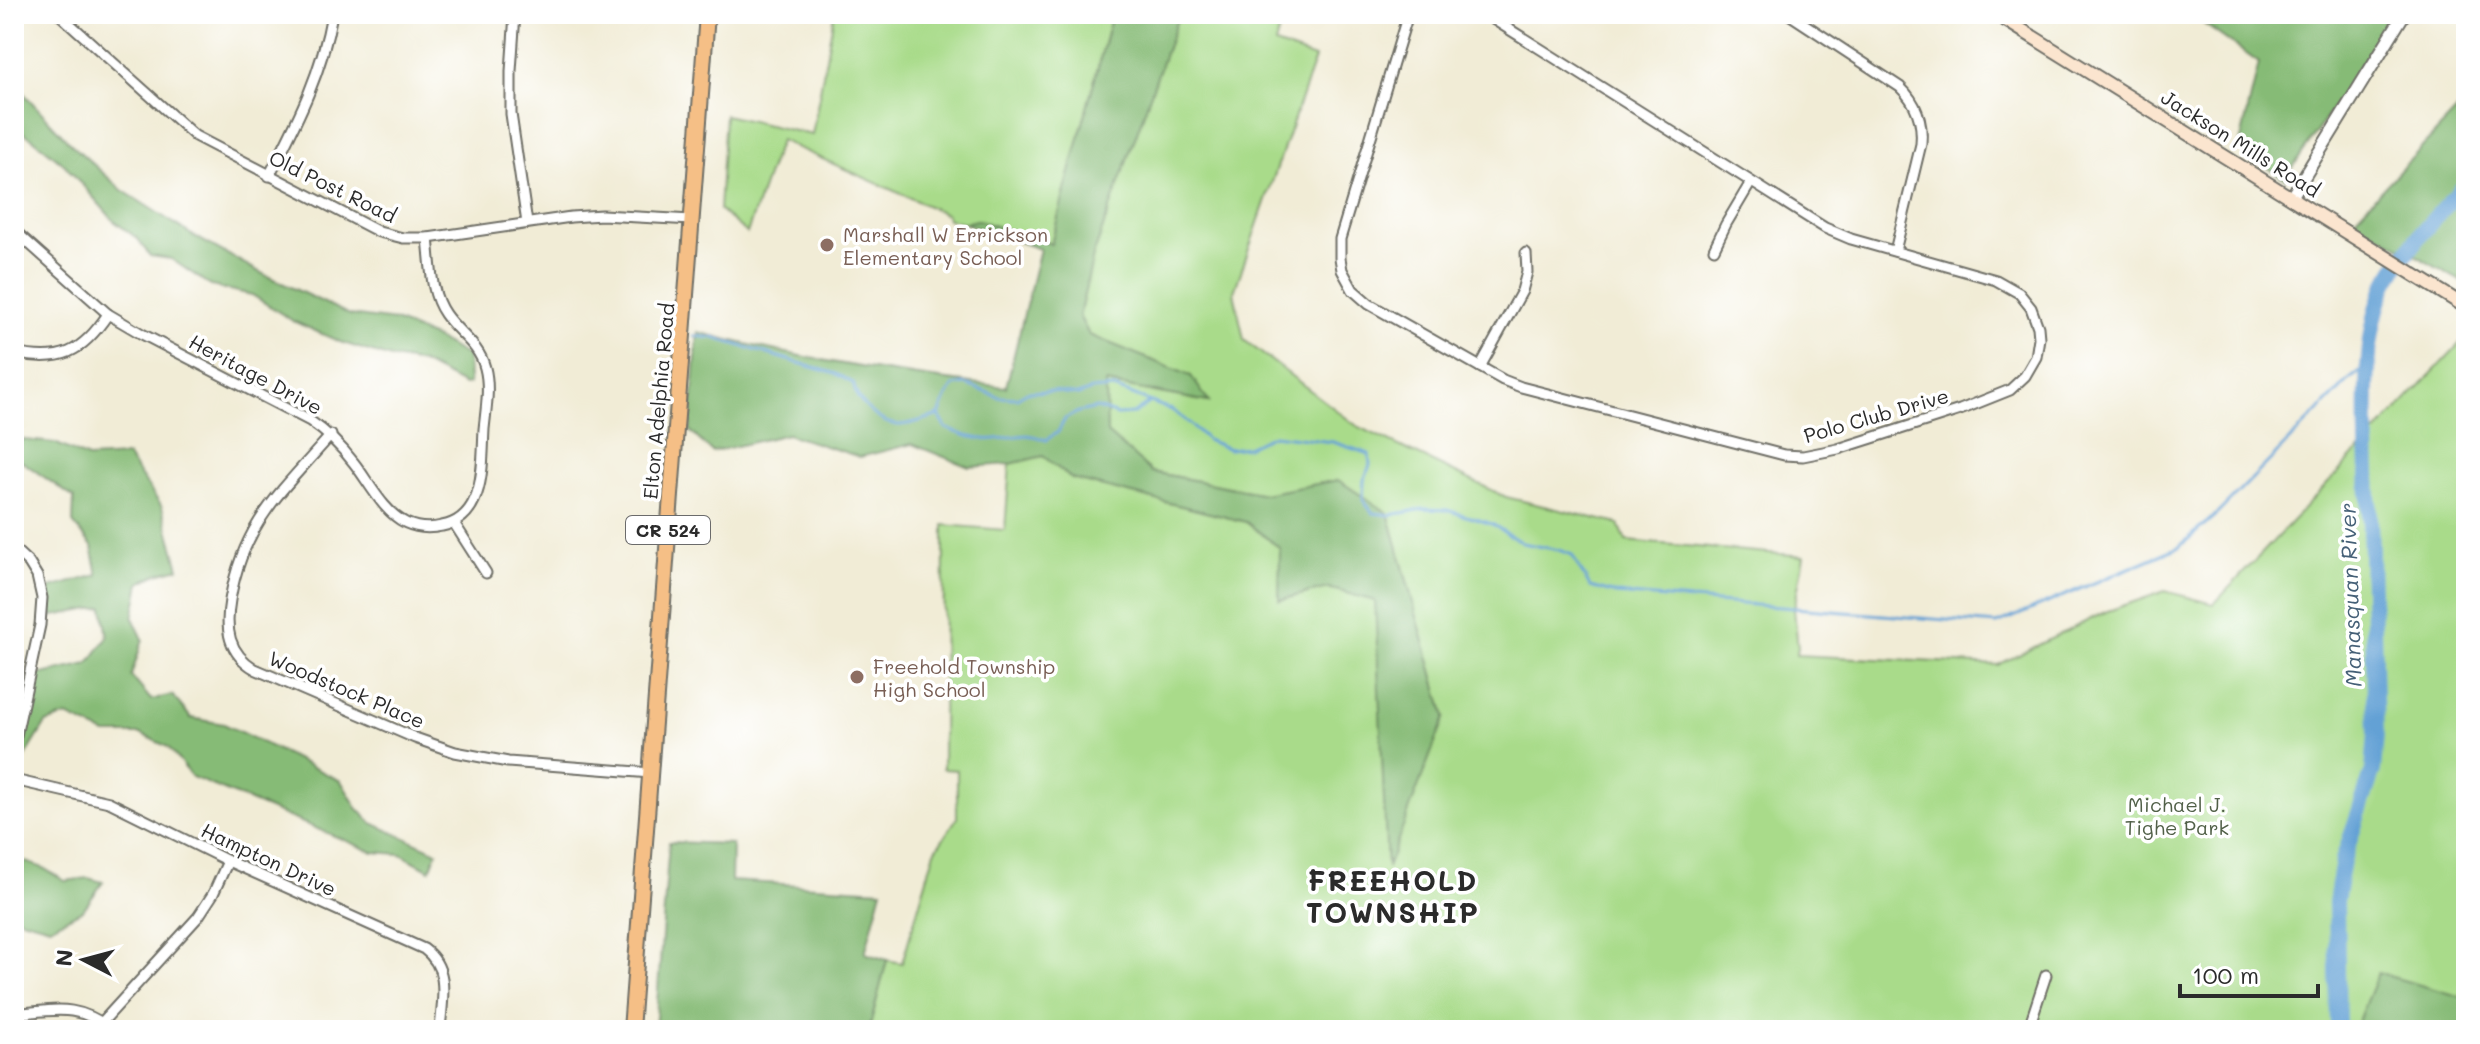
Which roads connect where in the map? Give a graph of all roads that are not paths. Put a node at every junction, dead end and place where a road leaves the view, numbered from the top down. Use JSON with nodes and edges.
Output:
{"nodes":[{"id":1,"x":59,"y":14,"type":"edge"},
{"id":2,"x":332,"y":14,"type":"edge"},
{"id":3,"x":515,"y":14,"type":"edge"},
{"id":4,"x":707,"y":14,"type":"edge"},
{"id":5,"x":1408,"y":14,"type":"edge"},
{"id":6,"x":1485,"y":14,"type":"edge"},
{"id":7,"x":1996,"y":14,"type":"edge"},
{"id":8,"x":2404,"y":14,"type":"edge"},
{"id":9,"x":1792,"y":15,"type":"edge"},
{"id":10,"x":269,"y":176,"type":"junction"},
{"id":11,"x":1751,"y":182,"type":"junction"},
{"id":12,"x":2291,"y":198,"type":"junction"},
{"id":13,"x":692,"y":220,"type":"junction"},
{"id":14,"x":527,"y":223,"type":"junction"},
{"id":15,"x":14,"y":230,"type":"edge"},
{"id":16,"x":428,"y":238,"type":"junction"},
{"id":17,"x":1714,"y":249,"type":"dead end"},
{"id":18,"x":1895,"y":251,"type":"junction"},
{"id":19,"x":1526,"y":253,"type":"dead end"},
{"id":20,"x":2466,"y":307,"type":"edge"},
{"id":21,"x":108,"y":314,"type":"junction"},
{"id":22,"x":14,"y":353,"type":"edge"},
{"id":23,"x":1480,"y":367,"type":"junction"},
{"id":24,"x":331,"y":435,"type":"junction"},
{"id":25,"x":454,"y":523,"type":"junction"},
{"id":26,"x":14,"y":549,"type":"edge"},
{"id":27,"x":486,"y":573,"type":"dead end"},
{"id":28,"x":14,"y":745,"type":"edge"},
{"id":29,"x":651,"y":773,"type":"junction"},
{"id":30,"x":14,"y":780,"type":"edge"},
{"id":31,"x":228,"y":861,"type":"junction"},
{"id":32,"x":2046,"y":975,"type":"dead end"},
{"id":33,"x":14,"y":1014,"type":"edge"},
{"id":34,"x":98,"y":1026,"type":"edge"},
{"id":35,"x":113,"y":1030,"type":"edge"},
{"id":36,"x":440,"y":1030,"type":"edge"},
{"id":37,"x":631,"y":1030,"type":"edge"},
{"id":38,"x":2028,"y":1030,"type":"edge"}],
"edges":[{"from":1,"to":10,"type":"street","name":"Old Post Road"},
{"from":2,"to":10,"type":"street"},
{"from":3,"to":14,"type":"street"},
{"from":4,"to":13,"type":"main road","name":"Elton Adelphia Road","number":"CR 524"},
{"from":5,"to":23,"type":"street","name":"Polo Club Drive"},
{"from":6,"to":11,"type":"street","name":"Polo Club Drive"},
{"from":7,"to":12,"type":"main road","name":"Jackson Mills Road"},
{"from":8,"to":12,"type":"street"},
{"from":9,"to":18,"type":"street"},
{"from":10,"to":16,"type":"street","name":"Old Post Road"},
{"from":11,"to":17,"type":"street"},
{"from":11,"to":18,"type":"street","name":"Polo Club Drive"},
{"from":12,"to":20,"type":"main road","name":"Jackson Mills Road"},
{"from":13,"to":14,"type":"street","name":"Old Post Road"},
{"from":13,"to":29,"type":"main road","name":"Elton Adelphia Road","number":"CR 524"},
{"from":14,"to":16,"type":"street","name":"Old Post Road"},
{"from":15,"to":21,"type":"street","name":"Heritage Drive"},
{"from":16,"to":25,"type":"street"},
{"from":18,"to":23,"type":"street","name":"Polo Club Drive"},
{"from":19,"to":23,"type":"street"},
{"from":21,"to":22,"type":"street"},
{"from":21,"to":24,"type":"street","name":"Heritage Drive"},
{"from":24,"to":25,"type":"street","name":"Heritage Drive"},
{"from":24,"to":29,"type":"street","name":"Woodstock Place"},
{"from":25,"to":27,"type":"street"},
{"from":26,"to":28,"type":"street"},
{"from":29,"to":37,"type":"main road","name":"Elton Adelphia Road","number":"CR 524"},
{"from":30,"to":31,"type":"street","name":"Hampton Drive"},
{"from":31,"to":34,"type":"street"},
{"from":31,"to":36,"type":"street","name":"Hampton Drive"},
{"from":32,"to":38,"type":"street"},
{"from":33,"to":34,"type":"street"},
{"from":34,"to":35,"type":"street"}]}
